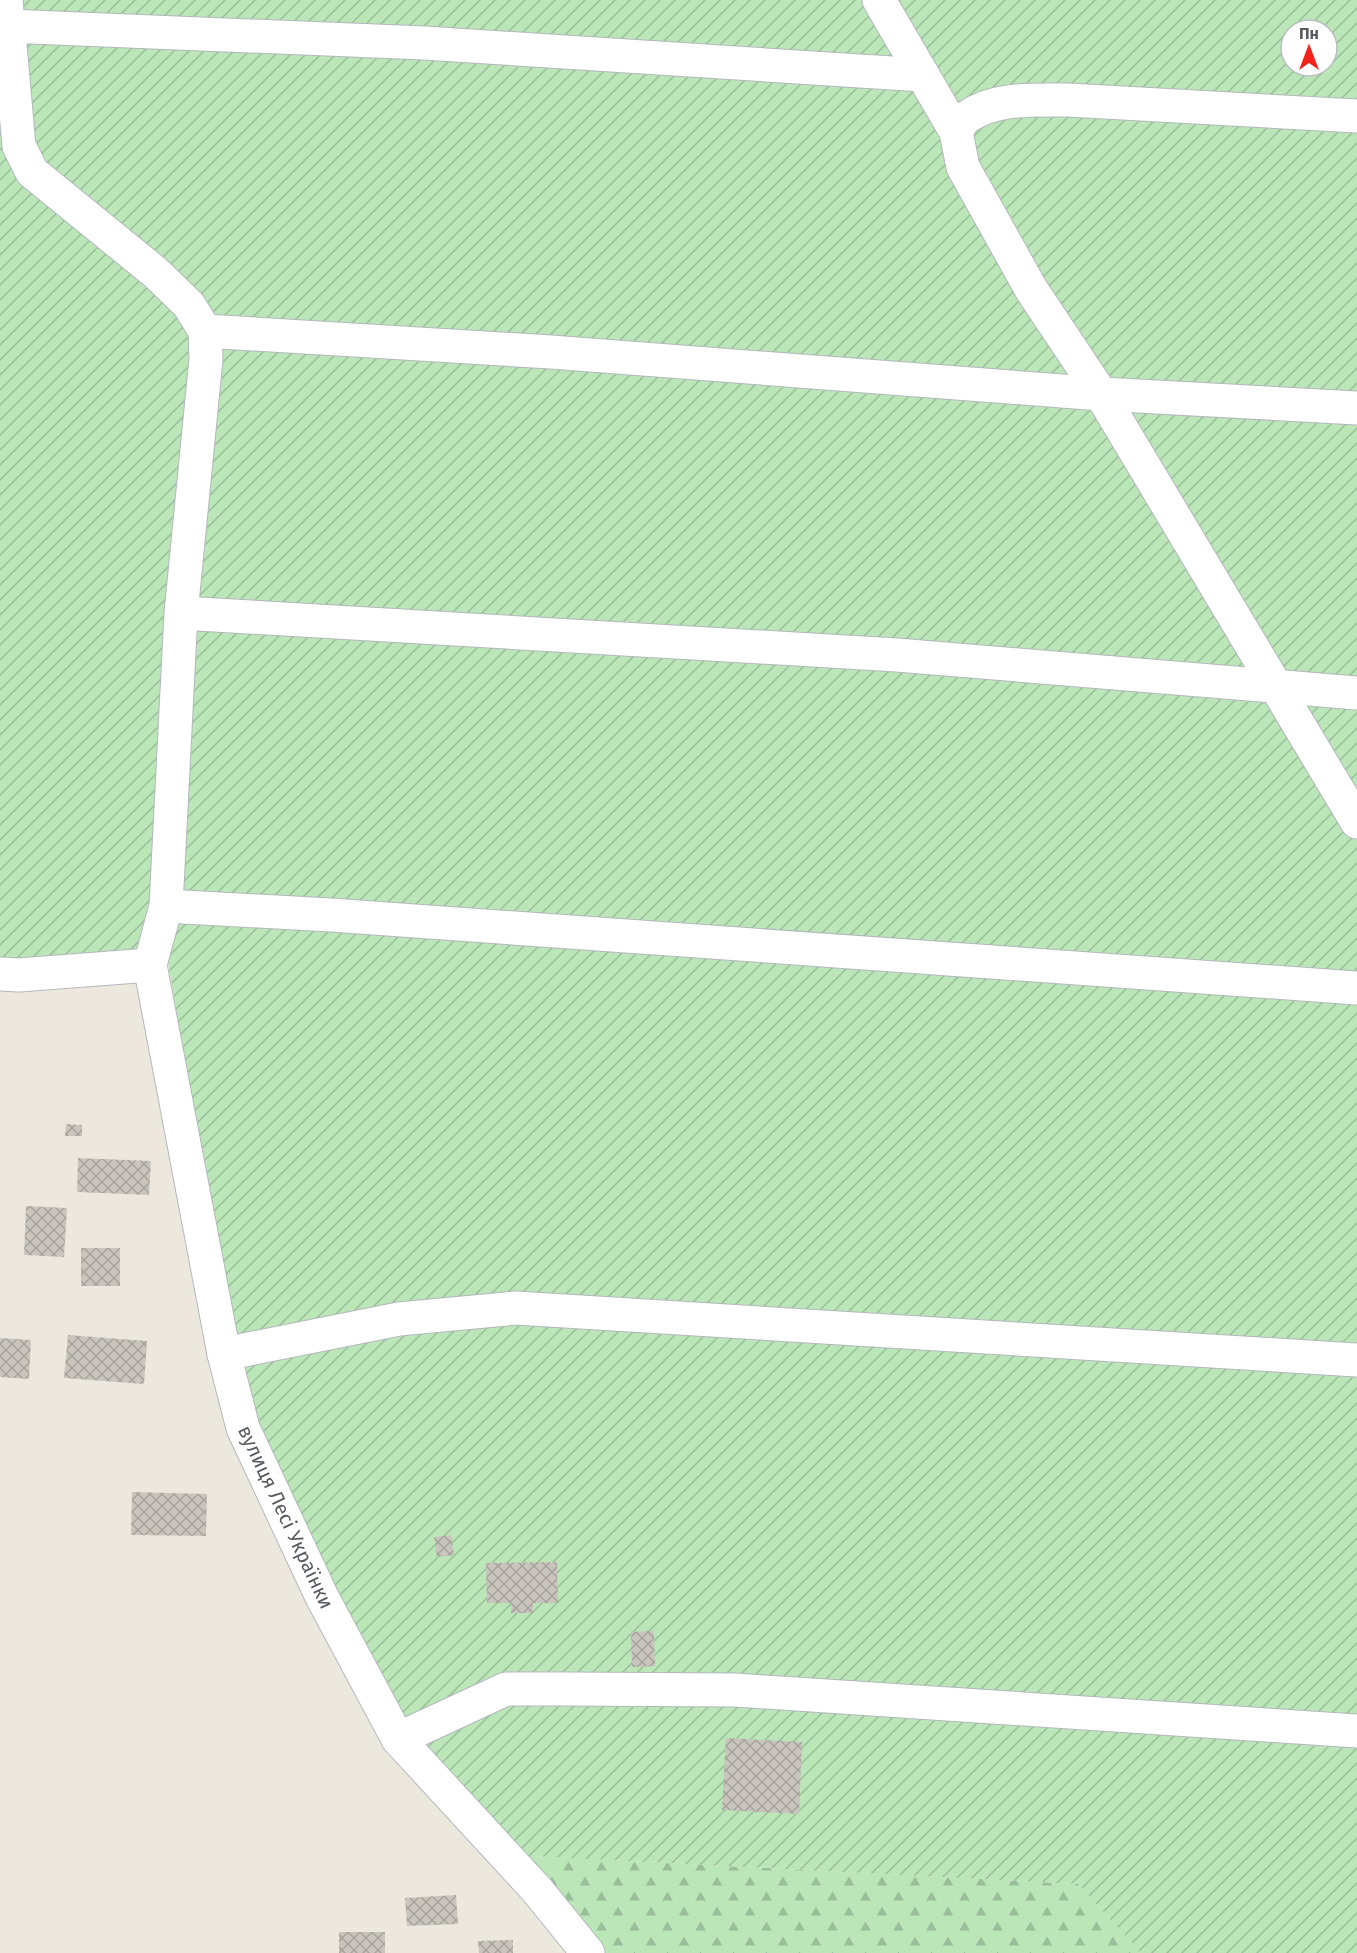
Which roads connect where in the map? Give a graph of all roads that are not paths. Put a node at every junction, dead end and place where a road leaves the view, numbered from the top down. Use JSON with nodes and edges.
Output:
{"nodes":[{"id":1,"x":879,"y":0,"type":"edge"},
{"id":2,"x":7,"y":13,"type":"edge"},
{"id":3,"x":923,"y":75,"type":"junction"},
{"id":4,"x":1357,"y":116,"type":"edge"},
{"id":5,"x":956,"y":132,"type":"junction"},
{"id":6,"x":205,"y":331,"type":"junction"},
{"id":7,"x":1101,"y":394,"type":"junction"},
{"id":8,"x":1357,"y":408,"type":"edge"},
{"id":9,"x":181,"y":613,"type":"junction"},
{"id":10,"x":1276,"y":687,"type":"junction"},
{"id":11,"x":1357,"y":693,"type":"edge"},
{"id":12,"x":1357,"y":822,"type":"edge"},
{"id":13,"x":166,"y":906,"type":"junction"},
{"id":14,"x":0,"y":949,"type":"edge"},
{"id":15,"x":150,"y":965,"type":"junction"},
{"id":16,"x":10,"y":975,"type":"edge"},
{"id":17,"x":1357,"y":988,"type":"edge"},
{"id":18,"x":224,"y":1354,"type":"junction"},
{"id":19,"x":1357,"y":1360,"type":"edge"},
{"id":20,"x":1357,"y":1731,"type":"edge"},
{"id":21,"x":398,"y":1739,"type":"junction"},
{"id":22,"x":588,"y":1953,"type":"edge"}],
"edges":[{"from":1,"to":3,"type":"street"},
{"from":2,"to":3,"type":"street"},
{"from":2,"to":6,"type":"street"},
{"from":3,"to":5,"type":"street"},
{"from":4,"to":5,"type":"street"},
{"from":5,"to":7,"type":"street"},
{"from":6,"to":7,"type":"street"},
{"from":6,"to":9,"type":"street"},
{"from":7,"to":8,"type":"street"},
{"from":7,"to":10,"type":"street"},
{"from":9,"to":10,"type":"street"},
{"from":9,"to":13,"type":"street"},
{"from":10,"to":11,"type":"street"},
{"from":10,"to":12,"type":"street"},
{"from":13,"to":15,"type":"street"},
{"from":13,"to":17,"type":"street"},
{"from":14,"to":16,"type":"street"},
{"from":15,"to":16,"type":"street"},
{"from":15,"to":18,"type":"street","name":"вулиця Лесі Українки"},
{"from":18,"to":19,"type":"street"},
{"from":18,"to":21,"type":"street","name":"вулиця Лесі Українки"},
{"from":20,"to":21,"type":"street"},
{"from":21,"to":22,"type":"street","name":"вулиця Лесі Українки"}]}
